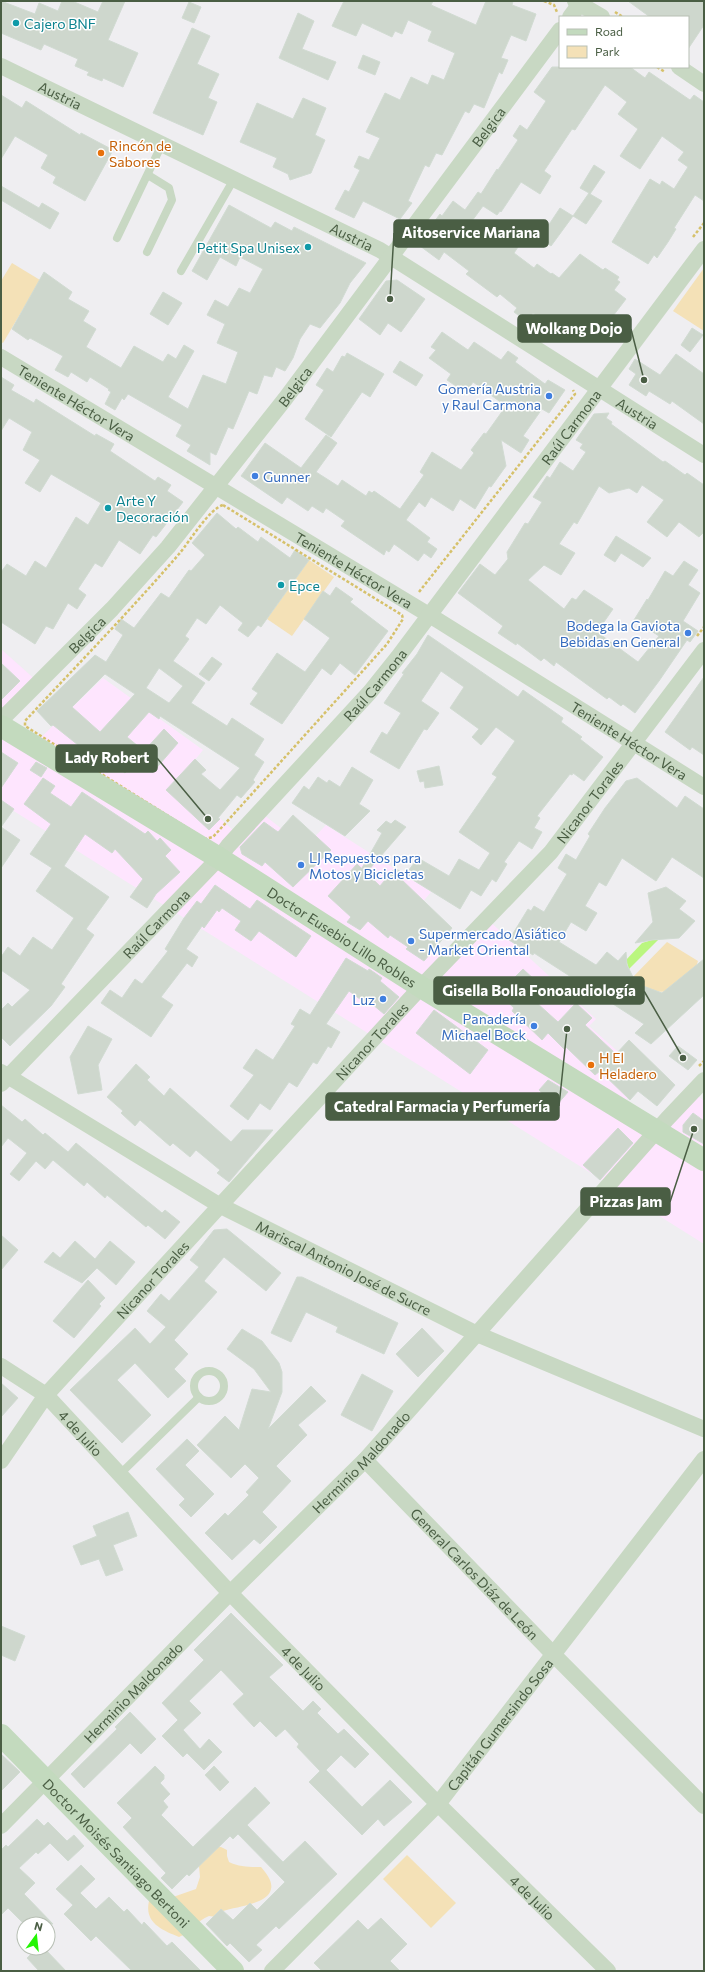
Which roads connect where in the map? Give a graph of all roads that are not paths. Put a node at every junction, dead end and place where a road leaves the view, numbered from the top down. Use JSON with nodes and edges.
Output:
{"nodes":[{"id":1,"x":579,"y":2,"type":"edge"},
{"id":2,"x":571,"y":16,"type":"edge"},
{"id":3,"x":600,"y":16,"type":"edge"},
{"id":4,"x":559,"y":31,"type":"edge"},
{"id":5,"x":1,"y":66,"type":"edge"},
{"id":6,"x":680,"y":68,"type":"edge"},
{"id":7,"x":704,"y":84,"type":"edge"},
{"id":8,"x":162,"y":144,"type":"junction"},
{"id":9,"x":148,"y":175,"type":"junction"},
{"id":10,"x":234,"y":179,"type":"junction"},
{"id":11,"x":117,"y":238,"type":"dead end"},
{"id":12,"x":697,"y":245,"type":"edge"},
{"id":13,"x":147,"y":252,"type":"dead end"},
{"id":14,"x":391,"y":257,"type":"junction"},
{"id":15,"x":181,"y":272,"type":"dead end"},
{"id":16,"x":1,"y":357,"type":"edge"},
{"id":17,"x":598,"y":389,"type":"junction"},
{"id":18,"x":704,"y":455,"type":"edge"},
{"id":19,"x":217,"y":486,"type":"junction"},
{"id":20,"x":430,"y":616,"type":"junction"},
{"id":21,"x":699,"y":645,"type":"edge"},
{"id":22,"x":1,"y":720,"type":"edge"},
{"id":23,"x":1,"y":726,"type":"edge"},
{"id":24,"x":634,"y":743,"type":"junction"},
{"id":25,"x":704,"y":787,"type":"edge"},
{"id":26,"x":219,"y":858,"type":"junction"},
{"id":27,"x":421,"y":987,"type":"junction"},
{"id":28,"x":701,"y":1073,"type":"edge"},
{"id":29,"x":3,"y":1078,"type":"edge"},
{"id":30,"x":657,"y":1130,"type":"junction"},
{"id":31,"x":704,"y":1160,"type":"edge"},
{"id":32,"x":219,"y":1205,"type":"junction"},
{"id":33,"x":477,"y":1334,"type":"junction"},
{"id":34,"x":1,"y":1366,"type":"edge"},
{"id":35,"x":46,"y":1395,"type":"junction"},
{"id":36,"x":199,"y":1397,"type":"dead end"},
{"id":37,"x":704,"y":1429,"type":"edge"},
{"id":38,"x":365,"y":1460,"type":"junction"},
{"id":39,"x":1,"y":1461,"type":"edge"},
{"id":40,"x":703,"y":1465,"type":"edge"},
{"id":41,"x":120,"y":1474,"type":"junction"},
{"id":42,"x":230,"y":1593,"type":"junction"},
{"id":43,"x":554,"y":1655,"type":"junction"},
{"id":44,"x":1,"y":1735,"type":"edge"},
{"id":45,"x":45,"y":1780,"type":"junction"},
{"id":46,"x":438,"y":1804,"type":"junction"},
{"id":47,"x":704,"y":1806,"type":"edge"},
{"id":48,"x":1,"y":1826,"type":"edge"},
{"id":49,"x":233,"y":1971,"type":"edge"},
{"id":50,"x":272,"y":1971,"type":"edge"},
{"id":51,"x":608,"y":1971,"type":"edge"}],
"edges":[{"from":1,"to":2,"type":"street"},
{"from":1,"to":3,"type":"street"},
{"from":4,"to":14,"type":"street","name":"Belgica"},
{"from":5,"to":8,"type":"street","name":"Austria"},
{"from":6,"to":7,"type":"street"},
{"from":8,"to":9,"type":"lane"},
{"from":8,"to":10,"type":"street","name":"Austria"},
{"from":9,"to":11,"type":"lane"},
{"from":9,"to":13,"type":"lane"},
{"from":10,"to":14,"type":"street","name":"Austria"},
{"from":10,"to":15,"type":"lane"},
{"from":12,"to":17,"type":"street","name":"Raúl Carmona"},
{"from":14,"to":17,"type":"street","name":"Austria"},
{"from":14,"to":19,"type":"street","name":"Belgica"},
{"from":16,"to":19,"type":"street","name":"Teniente Héctor Vera"},
{"from":17,"to":18,"type":"street","name":"Austria"},
{"from":17,"to":20,"type":"street","name":"Raúl Carmona"},
{"from":19,"to":20,"type":"street","name":"Teniente Héctor Vera"},
{"from":19,"to":22,"type":"street","name":"Belgica"},
{"from":20,"to":24,"type":"street","name":"Teniente Héctor Vera"},
{"from":20,"to":26,"type":"street","name":"Raúl Carmona"},
{"from":21,"to":24,"type":"street","name":"Nicanor Torales"},
{"from":23,"to":26,"type":"main road","name":"Doctor Eusebio Lillo Robles"},
{"from":24,"to":25,"type":"street","name":"Teniente Héctor Vera"},
{"from":24,"to":27,"type":"street","name":"Nicanor Torales"},
{"from":26,"to":27,"type":"main road","name":"Doctor Eusebio Lillo Robles"},
{"from":26,"to":29,"type":"street","name":"Raúl Carmona"},
{"from":27,"to":30,"type":"main road","name":"Doctor Eusebio Lillo Robles"},
{"from":27,"to":32,"type":"street","name":"Nicanor Torales"},
{"from":28,"to":30,"type":"street","name":"Herminio Maldonado"},
{"from":29,"to":32,"type":"street","name":"Mariscal Antonio José de Sucre"},
{"from":30,"to":31,"type":"main road","name":"Doctor Eusebio Lillo Robles"},
{"from":30,"to":33,"type":"street","name":"Herminio Maldonado"},
{"from":32,"to":33,"type":"street","name":"Mariscal Antonio José de Sucre"},
{"from":32,"to":35,"type":"street","name":"Nicanor Torales"},
{"from":33,"to":37,"type":"street","name":"Mariscal Antonio José de Sucre"},
{"from":33,"to":38,"type":"street","name":"Herminio Maldonado"},
{"from":34,"to":35,"type":"street","name":"4 de Julio"},
{"from":35,"to":39,"type":"street","name":"Nicanor Torales"},
{"from":35,"to":41,"type":"street","name":"4 de Julio"},
{"from":36,"to":41,"type":"lane"},
{"from":38,"to":42,"type":"street","name":"Herminio Maldonado"},
{"from":38,"to":43,"type":"street","name":"General Carlos Diáz de León"},
{"from":40,"to":43,"type":"street","name":"Capitán Gumersindo Sosa"},
{"from":41,"to":42,"type":"street","name":"4 de Julio"},
{"from":42,"to":45,"type":"street","name":"Herminio Maldonado"},
{"from":42,"to":46,"type":"street","name":"4 de Julio"},
{"from":43,"to":46,"type":"street","name":"Capitán Gumersindo Sosa"},
{"from":43,"to":47,"type":"street","name":"General Carlos Diáz de León"},
{"from":44,"to":45,"type":"main road","name":"Doctor Moisés Santiago Bertoni"},
{"from":45,"to":48,"type":"street","name":"Herminio Maldonado"},
{"from":45,"to":49,"type":"main road","name":"Doctor Moisés Santiago Bertoni"},
{"from":46,"to":50,"type":"street","name":"Capitán Gumersindo Sosa"},
{"from":46,"to":51,"type":"street","name":"4 de Julio"}]}
